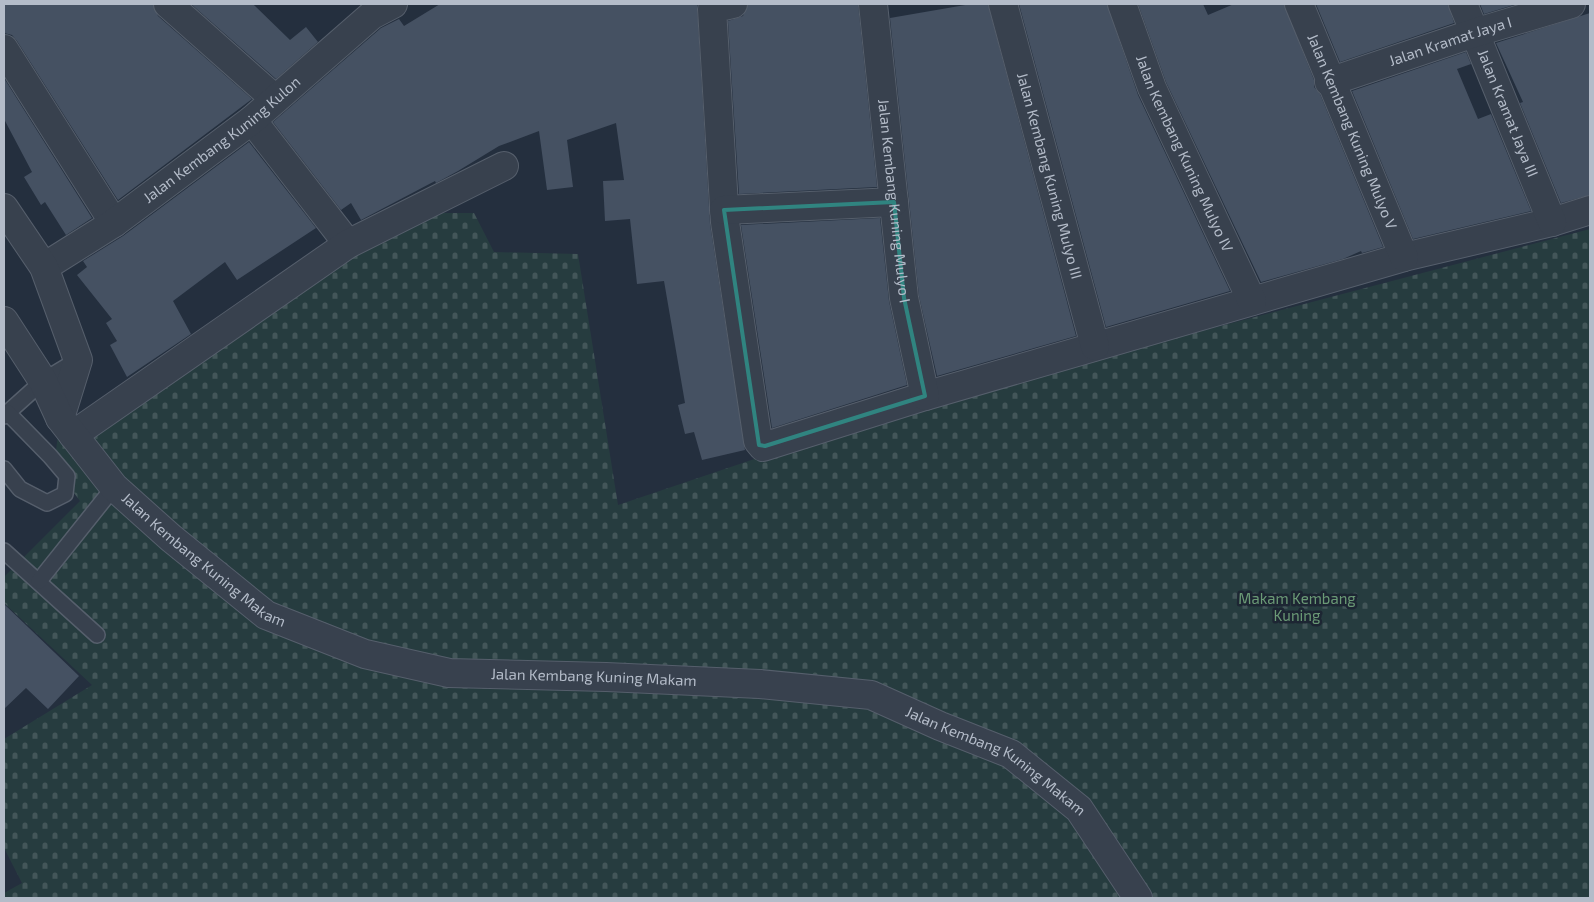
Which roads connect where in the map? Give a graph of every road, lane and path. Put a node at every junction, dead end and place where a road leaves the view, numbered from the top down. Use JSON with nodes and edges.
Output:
{"nodes":[{"id":1,"x":168,"y":4,"type":"edge"},
{"id":2,"x":733,"y":4,"type":"edge"},
{"id":3,"x":873,"y":4,"type":"edge"},
{"id":4,"x":1003,"y":4,"type":"edge"},
{"id":5,"x":1122,"y":4,"type":"edge"},
{"id":6,"x":1299,"y":4,"type":"edge"},
{"id":7,"x":1462,"y":4,"type":"edge"},
{"id":8,"x":1571,"y":4,"type":"edge"},
{"id":9,"x":376,"y":7,"type":"edge"},
{"id":10,"x":1474,"y":33,"type":"junction"},
{"id":11,"x":4,"y":49,"type":"edge"},
{"id":12,"x":1329,"y":82,"type":"junction"},
{"id":13,"x":275,"y":100,"type":"junction"},
{"id":14,"x":252,"y":120,"type":"junction"},
{"id":15,"x":504,"y":166,"type":"dead end"},
{"id":16,"x":894,"y":202,"type":"junction"},
{"id":17,"x":4,"y":208,"type":"edge"},
{"id":18,"x":724,"y":210,"type":"junction"},
{"id":19,"x":1590,"y":210,"type":"edge"},
{"id":20,"x":114,"y":222,"type":"junction"},
{"id":21,"x":1552,"y":222,"type":"junction"},
{"id":22,"x":348,"y":244,"type":"junction"},
{"id":23,"x":1404,"y":257,"type":"junction"},
{"id":24,"x":44,"y":267,"type":"junction"},
{"id":25,"x":1252,"y":301,"type":"junction"},
{"id":26,"x":4,"y":321,"type":"edge"},
{"id":27,"x":1096,"y":346,"type":"junction"},
{"id":28,"x":78,"y":360,"type":"junction"},
{"id":29,"x":43,"y":381,"type":"junction"},
{"id":30,"x":925,"y":396,"type":"junction"},
{"id":31,"x":6,"y":414,"type":"edge"},
{"id":32,"x":67,"y":426,"type":"junction"},
{"id":33,"x":4,"y":469,"type":"edge"},
{"id":34,"x":114,"y":487,"type":"junction"},
{"id":35,"x":4,"y":552,"type":"edge"},
{"id":36,"x":39,"y":581,"type":"junction"},
{"id":37,"x":97,"y":635,"type":"dead end"},
{"id":38,"x":1138,"y":898,"type":"edge"}],
"edges":[{"from":1,"to":13,"type":"street"},
{"from":2,"to":18,"type":"street"},
{"from":3,"to":16,"type":"street","name":"Jalan Kembang Kuning Mulyo I"},
{"from":4,"to":27,"type":"street","name":"Jalan Kembang Kuning Mulyo III"},
{"from":5,"to":25,"type":"street","name":"Jalan Kembang Kuning Mulyo IV"},
{"from":6,"to":12,"type":"street","name":"Jalan Kembang Kuning Mulyo V"},
{"from":7,"to":10,"type":"street","name":"Jalan Kramat Jaya III"},
{"from":8,"to":10,"type":"street","name":"Jalan Kramat Jaya I"},
{"from":9,"to":13,"type":"street","name":"Jalan Kembang Kuning Kulon"},
{"from":10,"to":12,"type":"street","name":"Jalan Kramat Jaya I"},
{"from":10,"to":21,"type":"street","name":"Jalan Kramat Jaya III"},
{"from":11,"to":20,"type":"street"},
{"from":12,"to":23,"type":"street","name":"Jalan Kembang Kuning Mulyo V"},
{"from":13,"to":14,"type":"street","name":"Jalan Kembang Kuning Kulon"},
{"from":14,"to":20,"type":"street","name":"Jalan Kembang Kuning Kulon"},
{"from":14,"to":22,"type":"street"},
{"from":15,"to":22,"type":"street"},
{"from":16,"to":18,"type":"street"},
{"from":16,"to":30,"type":"street","name":"Jalan Kembang Kuning Mulyo I"},
{"from":17,"to":24,"type":"street"},
{"from":18,"to":30,"type":"street"},
{"from":19,"to":21,"type":"street"},
{"from":20,"to":24,"type":"street","name":"Jalan Kembang Kuning Kulon"},
{"from":21,"to":23,"type":"street"},
{"from":22,"to":32,"type":"street"},
{"from":23,"to":25,"type":"street"},
{"from":24,"to":28,"type":"street"},
{"from":25,"to":27,"type":"street"},
{"from":26,"to":29,"type":"street","name":"Jalan Kembang Kuning Makam"},
{"from":27,"to":30,"type":"street"},
{"from":28,"to":29,"type":"lane"},
{"from":28,"to":32,"type":"street"},
{"from":29,"to":31,"type":"lane"},
{"from":29,"to":32,"type":"street","name":"Jalan Kembang Kuning Makam"},
{"from":31,"to":33,"type":"lane"},
{"from":32,"to":34,"type":"street","name":"Jalan Kembang Kuning Makam"},
{"from":34,"to":36,"type":"lane"},
{"from":34,"to":38,"type":"street","name":"Jalan Kembang Kuning Makam"},
{"from":35,"to":36,"type":"lane"},
{"from":36,"to":37,"type":"lane"}]}
